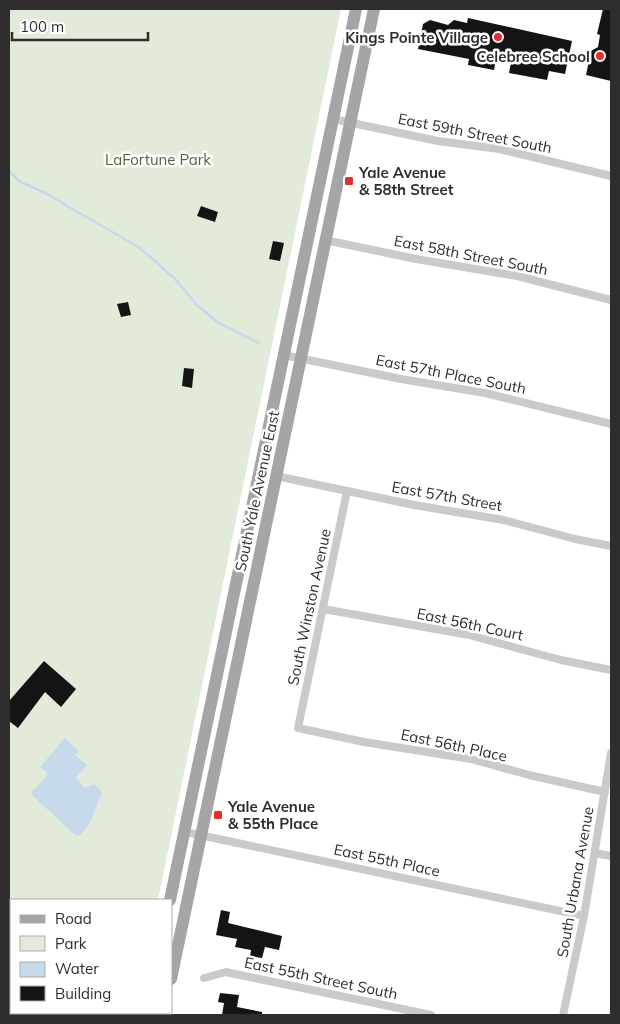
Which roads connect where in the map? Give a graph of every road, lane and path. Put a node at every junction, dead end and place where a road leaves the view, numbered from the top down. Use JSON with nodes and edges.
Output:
{"nodes":[{"id":1,"x":356,"y":9,"type":"edge"},
{"id":2,"x":374,"y":9,"type":"edge"},
{"id":3,"x":333,"y":119,"type":"junction"},
{"id":4,"x":350,"y":122,"type":"junction"},
{"id":5,"x":611,"y":176,"type":"edge"},
{"id":6,"x":325,"y":240,"type":"junction"},
{"id":7,"x":611,"y":300,"type":"edge"},
{"id":8,"x":284,"y":355,"type":"junction"},
{"id":9,"x":301,"y":358,"type":"junction"},
{"id":10,"x":611,"y":424,"type":"edge"},
{"id":11,"x":276,"y":476,"type":"junction"},
{"id":12,"x":347,"y":491,"type":"junction"},
{"id":13,"x":611,"y":546,"type":"edge"},
{"id":14,"x":323,"y":609,"type":"junction"},
{"id":15,"x":611,"y":670,"type":"edge"},
{"id":16,"x":298,"y":728,"type":"joint"},
{"id":17,"x":611,"y":753,"type":"edge"},
{"id":18,"x":605,"y":792,"type":"junction"},
{"id":19,"x":184,"y":832,"type":"junction"},
{"id":20,"x":201,"y":836,"type":"junction"},
{"id":21,"x":595,"y":853,"type":"junction"},
{"id":22,"x":611,"y":856,"type":"edge"},
{"id":23,"x":170,"y":899,"type":"edge"},
{"id":24,"x":584,"y":916,"type":"junction"},
{"id":25,"x":172,"y":974,"type":"edge"},
{"id":26,"x":204,"y":978,"type":"dead end"},
{"id":27,"x":431,"y":1015,"type":"edge"},
{"id":28,"x":563,"y":1015,"type":"edge"}],
"edges":[{"from":1,"to":3,"type":"main road","name":"South Yale Avenue East"},
{"from":2,"to":4,"type":"main road","name":"South Yale Avenue East"},
{"from":3,"to":4,"type":"street","name":"East 59th Street South"},
{"from":3,"to":8,"type":"main road","name":"South Yale Avenue East"},
{"from":4,"to":5,"type":"street","name":"East 59th Street South"},
{"from":4,"to":6,"type":"main road","name":"South Yale Avenue East"},
{"from":6,"to":7,"type":"street","name":"East 58th Street South"},
{"from":6,"to":9,"type":"main road","name":"South Yale Avenue East"},
{"from":8,"to":9,"type":"street","name":"East 57th Place South"},
{"from":8,"to":19,"type":"main road","name":"South Yale Avenue East"},
{"from":9,"to":10,"type":"street","name":"East 57th Place South"},
{"from":9,"to":11,"type":"main road","name":"South Yale Avenue East"},
{"from":11,"to":12,"type":"street","name":"East 57th Street"},
{"from":11,"to":20,"type":"main road","name":"South Yale Avenue East"},
{"from":12,"to":13,"type":"street","name":"East 57th Street"},
{"from":12,"to":14,"type":"street","name":"South Winston Avenue"},
{"from":14,"to":15,"type":"street","name":"East 56th Court"},
{"from":14,"to":16,"type":"street","name":"South Winston Avenue"},
{"from":16,"to":18,"type":"street","name":"East 56th Place"},
{"from":17,"to":18,"type":"street","name":"South Urbana Avenue"},
{"from":18,"to":21,"type":"street","name":"South Urbana Avenue"},
{"from":19,"to":20,"type":"street","name":"East 55th Place"},
{"from":19,"to":23,"type":"main road","name":"South Yale Avenue East"},
{"from":20,"to":24,"type":"street","name":"East 55th Place"},
{"from":20,"to":25,"type":"main road","name":"South Yale Avenue East"},
{"from":21,"to":22,"type":"street"},
{"from":21,"to":24,"type":"street","name":"South Urbana Avenue"},
{"from":24,"to":28,"type":"street","name":"South Urbana Avenue"},
{"from":26,"to":27,"type":"street","name":"East 55th Street South"}]}
